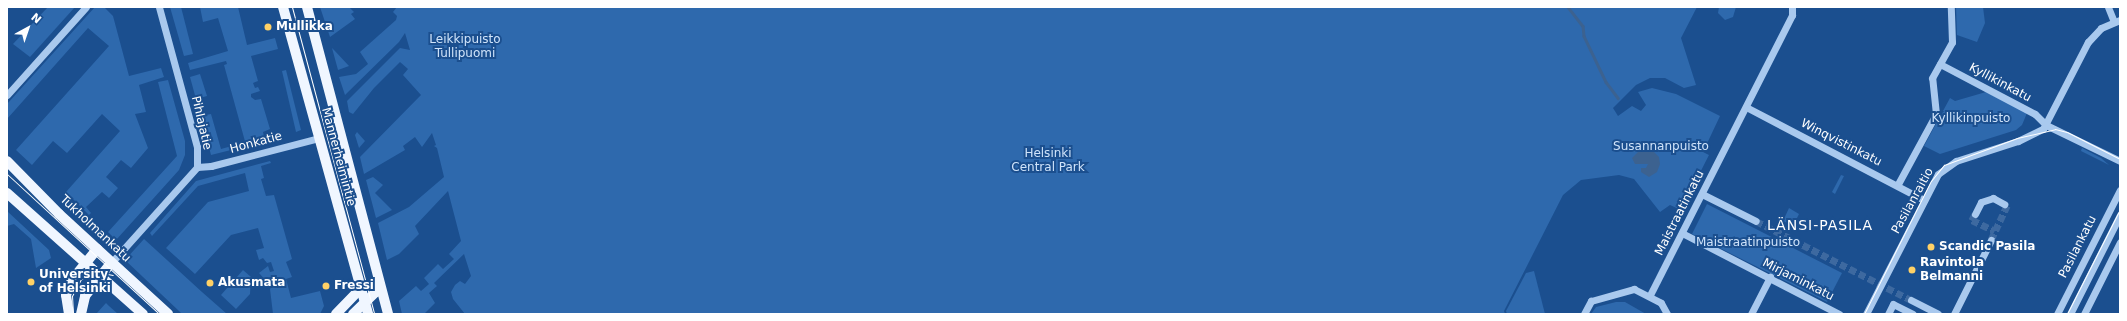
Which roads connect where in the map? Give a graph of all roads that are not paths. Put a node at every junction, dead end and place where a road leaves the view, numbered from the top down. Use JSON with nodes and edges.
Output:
{"nodes":[{"id":1,"x":86,"y":7,"type":"edge"},
{"id":2,"x":159,"y":7,"type":"edge"},
{"id":3,"x":283,"y":7,"type":"edge"},
{"id":4,"x":307,"y":7,"type":"edge"},
{"id":5,"x":1792,"y":7,"type":"edge"},
{"id":6,"x":1951,"y":7,"type":"edge"},
{"id":7,"x":2108,"y":7,"type":"edge"},
{"id":8,"x":2117,"y":21,"type":"edge"},
{"id":9,"x":1940,"y":64,"type":"junction"},
{"id":10,"x":7,"y":95,"type":"edge"},
{"id":11,"x":1746,"y":107,"type":"junction"},
{"id":12,"x":2046,"y":125,"type":"junction"},
{"id":13,"x":319,"y":138,"type":"junction"},
{"id":14,"x":7,"y":161,"type":"edge"},
{"id":15,"x":2120,"y":161,"type":"edge"},
{"id":16,"x":197,"y":167,"type":"junction"},
{"id":17,"x":1898,"y":184,"type":"junction"},
{"id":18,"x":2120,"y":190,"type":"edge"},
{"id":19,"x":7,"y":193,"type":"edge"},
{"id":20,"x":1702,"y":194,"type":"junction"},
{"id":21,"x":1924,"y":200,"type":"junction"},
{"id":22,"x":2004,"y":204,"type":"dead end"},
{"id":23,"x":1975,"y":214,"type":"dead end"},
{"id":24,"x":2120,"y":215,"type":"edge"},
{"id":25,"x":1756,"y":221,"type":"tunnel mouth"},
{"id":26,"x":1682,"y":233,"type":"junction"},
{"id":27,"x":1991,"y":240,"type":"tunnel mouth"},
{"id":28,"x":2120,"y":242,"type":"edge"},
{"id":29,"x":97,"y":249,"type":"junction"},
{"id":30,"x":85,"y":263,"type":"junction"},
{"id":31,"x":111,"y":263,"type":"junction"},
{"id":32,"x":100,"y":276,"type":"junction"},
{"id":33,"x":1770,"y":277,"type":"junction"},
{"id":34,"x":379,"y":282,"type":"junction"},
{"id":35,"x":361,"y":288,"type":"junction"},
{"id":36,"x":1650,"y":295,"type":"junction"},
{"id":37,"x":1911,"y":300,"type":"tunnel mouth"},
{"id":38,"x":366,"y":309,"type":"edge"},
{"id":39,"x":1835,"y":313,"type":"edge"},
{"id":40,"x":69,"y":314,"type":"edge"},
{"id":41,"x":81,"y":314,"type":"edge"},
{"id":42,"x":143,"y":314,"type":"edge"},
{"id":43,"x":168,"y":314,"type":"edge"},
{"id":44,"x":336,"y":314,"type":"edge"},
{"id":45,"x":353,"y":314,"type":"edge"},
{"id":46,"x":388,"y":314,"type":"edge"},
{"id":47,"x":1584,"y":314,"type":"edge"},
{"id":48,"x":1667,"y":314,"type":"edge"},
{"id":49,"x":1751,"y":314,"type":"edge"},
{"id":50,"x":1866,"y":314,"type":"edge"},
{"id":51,"x":1888,"y":314,"type":"edge"},
{"id":52,"x":1913,"y":314,"type":"edge"},
{"id":53,"x":1938,"y":314,"type":"edge"},
{"id":54,"x":1954,"y":314,"type":"edge"},
{"id":55,"x":2057,"y":314,"type":"edge"},
{"id":56,"x":2070,"y":314,"type":"edge"},
{"id":57,"x":2084,"y":314,"type":"edge"}],
"edges":[{"from":1,"to":10,"type":"street"},
{"from":2,"to":16,"type":"street","name":"Pihlajatie"},
{"from":3,"to":13,"type":"main road","name":"Mannerheimintie"},
{"from":4,"to":34,"type":"main road","name":"Mannerheimintie"},
{"from":5,"to":11,"type":"street","name":"Maistraatinkatu"},
{"from":6,"to":9,"type":"street"},
{"from":7,"to":8,"type":"street"},
{"from":8,"to":12,"type":"street","name":"Pasilanraitio"},
{"from":9,"to":12,"type":"street","name":"Kyllikinkatu"},
{"from":9,"to":17,"type":"street"},
{"from":11,"to":17,"type":"street","name":"Winqvistinkatu"},
{"from":11,"to":20,"type":"street","name":"Maistraatinkatu"},
{"from":12,"to":15,"type":"street","name":"Kyllikinkatu"},
{"from":12,"to":21,"type":"street","name":"Pasilanraitio"},
{"from":13,"to":16,"type":"street","name":"Honkatie"},
{"from":13,"to":35,"type":"main road","name":"Mannerheimintie"},
{"from":14,"to":29,"type":"main road","name":"Tukholmankatu"},
{"from":16,"to":31,"type":"street","name":"Pihlajatie"},
{"from":17,"to":21,"type":"street","name":"Winqvistinkatu"},
{"from":18,"to":55,"type":"street","name":"Pasilankatu"},
{"from":19,"to":30,"type":"main road"},
{"from":20,"to":25,"type":"street"},
{"from":20,"to":26,"type":"street","name":"Maistraatinkatu"},
{"from":21,"to":50,"type":"street","name":"Pasilanraitio"},
{"from":22,"to":23,"type":"street"},
{"from":24,"to":56,"type":"street","name":"Pasilankatu"},
{"from":26,"to":33,"type":"street","name":"Mirjaminkatu"},
{"from":26,"to":36,"type":"street","name":"Maistraatinkatu"},
{"from":27,"to":54,"type":"street"},
{"from":28,"to":57,"type":"street"},
{"from":29,"to":30,"type":"main road"},
{"from":29,"to":31,"type":"main road","name":"Tukholmankatu"},
{"from":30,"to":32,"type":"main road"},
{"from":30,"to":40,"type":"main road"},
{"from":31,"to":32,"type":"main road"},
{"from":31,"to":43,"type":"main road","name":"Tukholmankatu"},
{"from":32,"to":41,"type":"main road"},
{"from":32,"to":42,"type":"main road"},
{"from":33,"to":39,"type":"street","name":"Mirjaminkatu"},
{"from":33,"to":49,"type":"street"},
{"from":34,"to":38,"type":"main road"},
{"from":34,"to":46,"type":"main road","name":"Mannerheimintie"},
{"from":35,"to":38,"type":"main road","name":"Mannerheimintie"},
{"from":35,"to":44,"type":"main road"},
{"from":36,"to":47,"type":"street"},
{"from":36,"to":48,"type":"street"},
{"from":37,"to":53,"type":"street"},
{"from":38,"to":45,"type":"main road"},
{"from":51,"to":52,"type":"street"}]}
